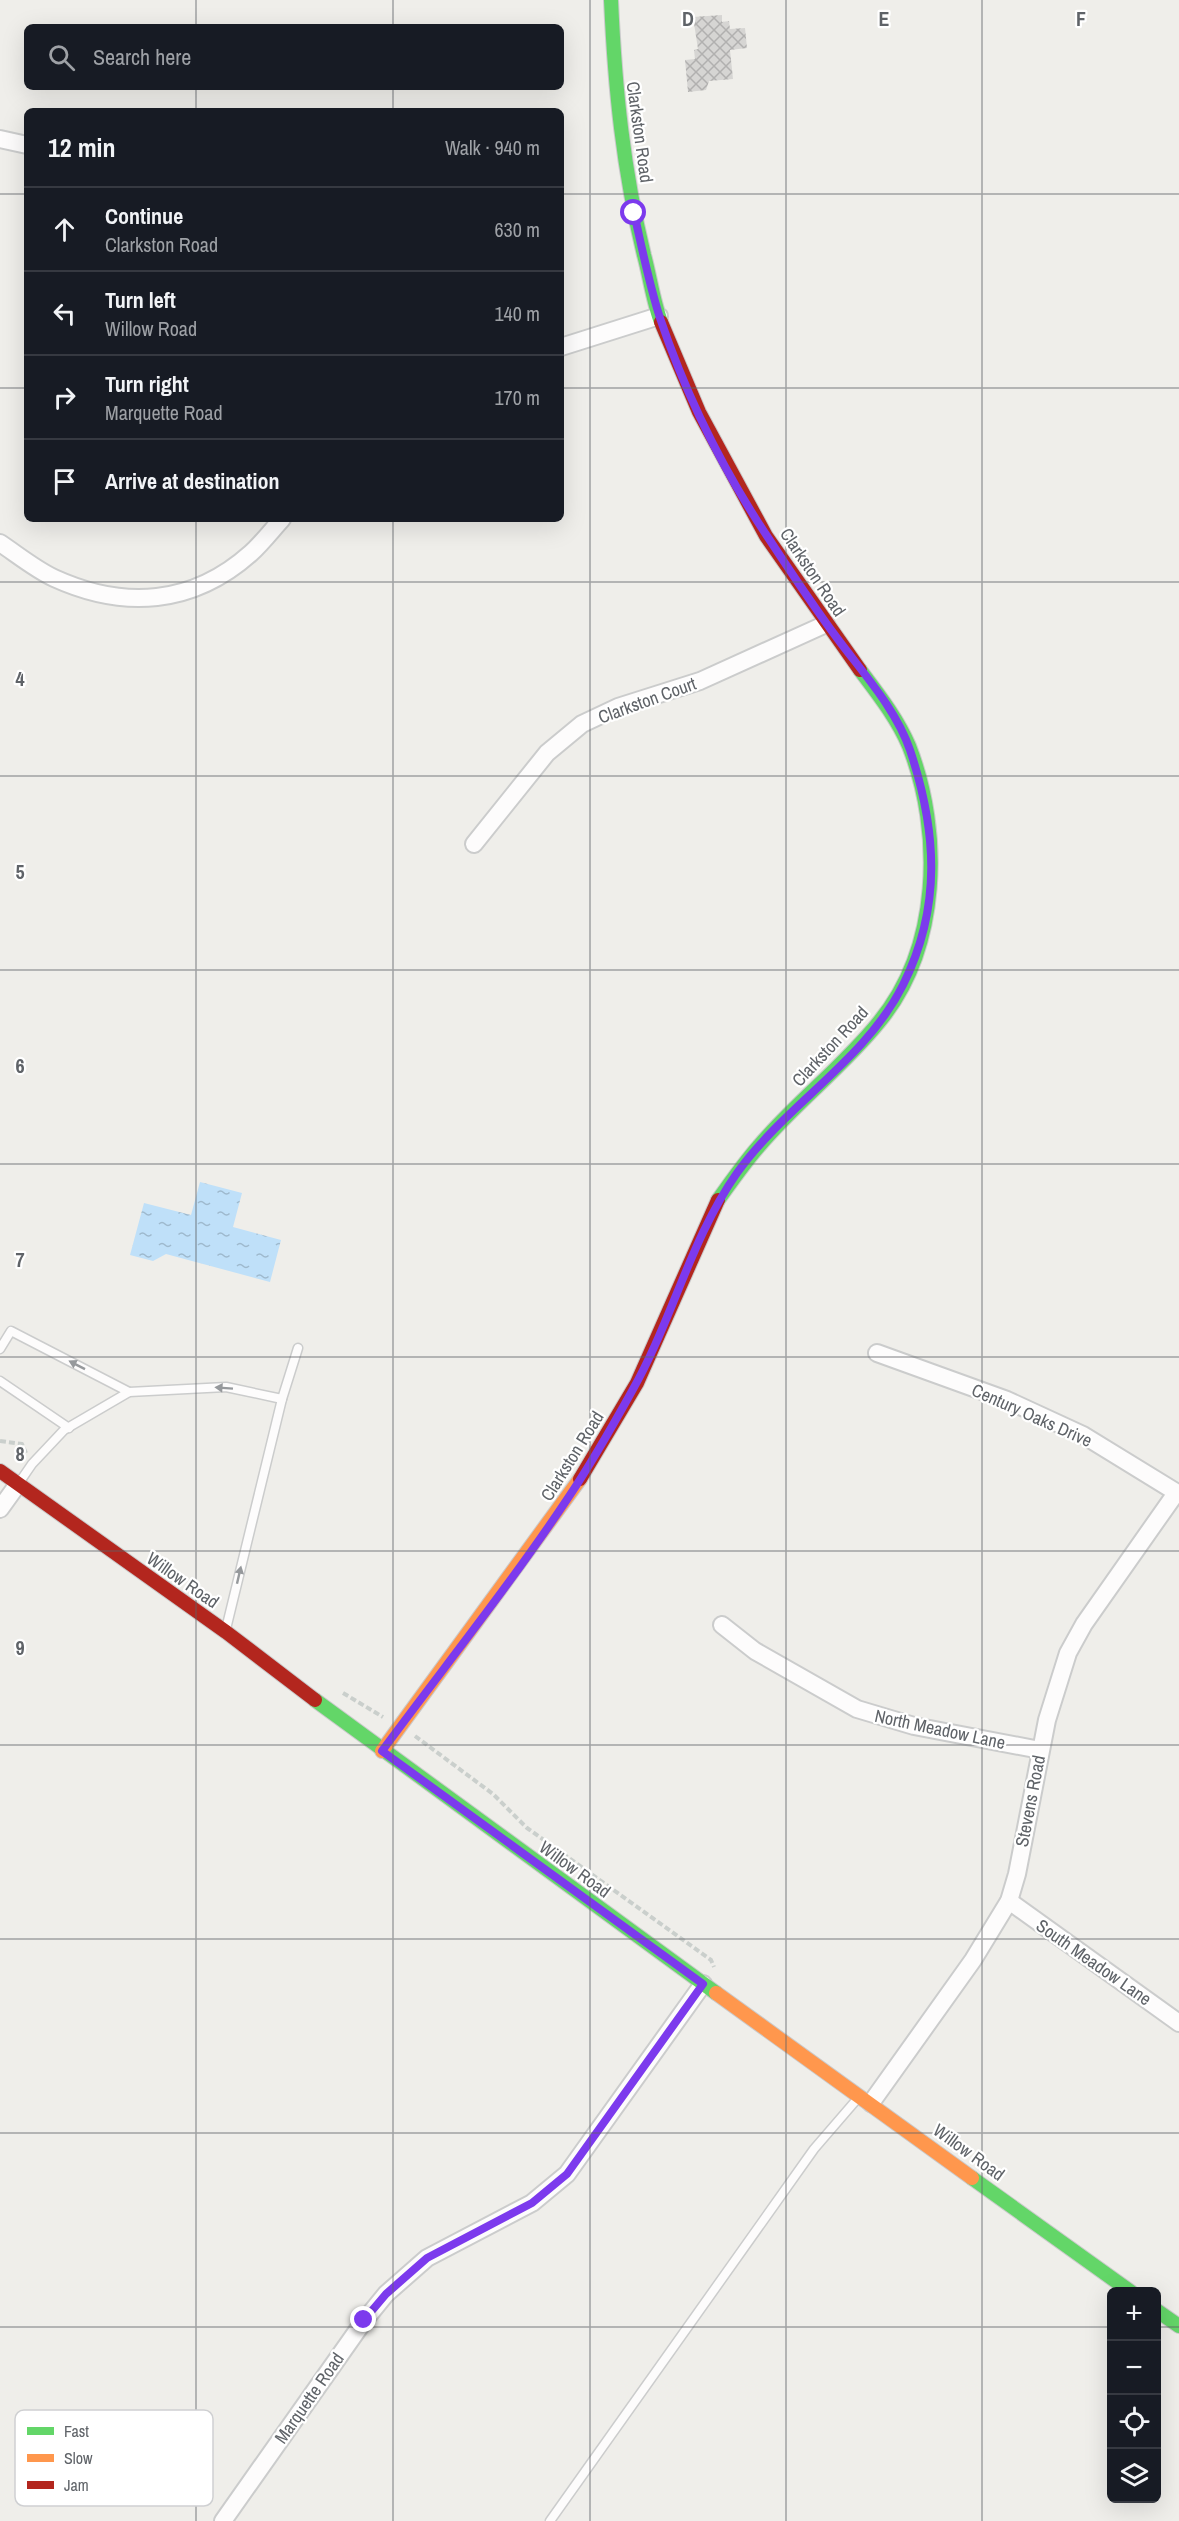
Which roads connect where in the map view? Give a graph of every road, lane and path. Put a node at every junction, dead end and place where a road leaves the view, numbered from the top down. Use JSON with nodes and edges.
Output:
{"nodes":[{"id":1,"x":611,"y":0,"type":"edge"},
{"id":2,"x":0,"y":139,"type":"edge"},
{"id":3,"x":24,"y":144,"type":"edge"},
{"id":4,"x":659,"y":316,"type":"junction"},
{"id":5,"x":564,"y":346,"type":"edge"},
{"id":6,"x":279,"y":522,"type":"edge"},
{"id":7,"x":0,"y":543,"type":"edge"},
{"id":8,"x":826,"y":624,"type":"junction"},
{"id":9,"x":474,"y":844,"type":"dead end"},
{"id":10,"x":298,"y":1348,"type":"dead end"},
{"id":11,"x":0,"y":1349,"type":"edge"},
{"id":12,"x":877,"y":1353,"type":"dead end"},
{"id":13,"x":0,"y":1381,"type":"edge"},
{"id":14,"x":129,"y":1392,"type":"junction"},
{"id":15,"x":282,"y":1399,"type":"junction"},
{"id":16,"x":69,"y":1428,"type":"junction"},
{"id":17,"x":0,"y":1442,"type":"edge"},
{"id":18,"x":32,"y":1464,"type":"junction"},
{"id":19,"x":0,"y":1471,"type":"edge"},
{"id":20,"x":18,"y":1484,"type":"junction"},
{"id":21,"x":1178,"y":1492,"type":"edge"},
{"id":22,"x":0,"y":1509,"type":"edge"},
{"id":23,"x":722,"y":1625,"type":"dead end"},
{"id":24,"x":225,"y":1632,"type":"junction"},
{"id":25,"x":340,"y":1692,"type":"dead end"},
{"id":26,"x":399,"y":1728,"type":"junction"},
{"id":27,"x":1040,"y":1749,"type":"junction"},
{"id":28,"x":382,"y":1751,"type":"junction"},
{"id":29,"x":1009,"y":1901,"type":"junction"},
{"id":30,"x":719,"y":1971,"type":"dead end"},
{"id":31,"x":703,"y":1984,"type":"junction"},
{"id":32,"x":1179,"y":2023,"type":"edge"},
{"id":33,"x":866,"y":2099,"type":"junction"},
{"id":34,"x":1124,"y":2287,"type":"edge"},
{"id":35,"x":1161,"y":2313,"type":"edge"},
{"id":36,"x":1179,"y":2326,"type":"edge"},
{"id":37,"x":223,"y":2521,"type":"edge"},
{"id":38,"x":550,"y":2521,"type":"edge"}],
"edges":[{"from":1,"to":4,"type":"street","name":"Clarkston Road"},
{"from":2,"to":3,"type":"street"},
{"from":4,"to":5,"type":"street"},
{"from":4,"to":8,"type":"street","name":"Clarkston Road"},
{"from":6,"to":7,"type":"street"},
{"from":8,"to":9,"type":"street","name":"Clarkston Court"},
{"from":8,"to":26,"type":"street","name":"Clarkston Road"},
{"from":10,"to":15,"type":"lane"},
{"from":14,"to":11,"type":"lane","one_way":true},
{"from":12,"to":21,"type":"street","name":"Century Oaks Drive"},
{"from":13,"to":16,"type":"lane"},
{"from":15,"to":14,"type":"lane","one_way":true},
{"from":14,"to":16,"type":"lane"},
{"from":24,"to":15,"type":"lane","one_way":true},
{"from":16,"to":18,"type":"lane"},
{"from":17,"to":18,"type":"path"},
{"from":18,"to":20,"type":"lane"},
{"from":19,"to":20,"type":"street","name":"Willow Road"},
{"from":20,"to":22,"type":"street"},
{"from":20,"to":24,"type":"street","name":"Willow Road"},
{"from":21,"to":27,"type":"street","name":"Stevens Road"},
{"from":23,"to":27,"type":"street","name":"North Meadow Lane"},
{"from":24,"to":28,"type":"street","name":"Willow Road"},
{"from":25,"to":26,"type":"path"},
{"from":26,"to":28,"type":"street","name":"Clarkston Road"},
{"from":26,"to":30,"type":"path"},
{"from":27,"to":29,"type":"street","name":"Stevens Road"},
{"from":28,"to":31,"type":"street","name":"Willow Road"},
{"from":29,"to":32,"type":"street","name":"South Meadow Lane"},
{"from":29,"to":33,"type":"street","name":"Stevens Road"},
{"from":31,"to":33,"type":"street","name":"Willow Road"},
{"from":31,"to":37,"type":"street","name":"Marquette Road"},
{"from":33,"to":34,"type":"street","name":"Willow Road"},
{"from":33,"to":38,"type":"lane"},
{"from":35,"to":36,"type":"street"}]}
